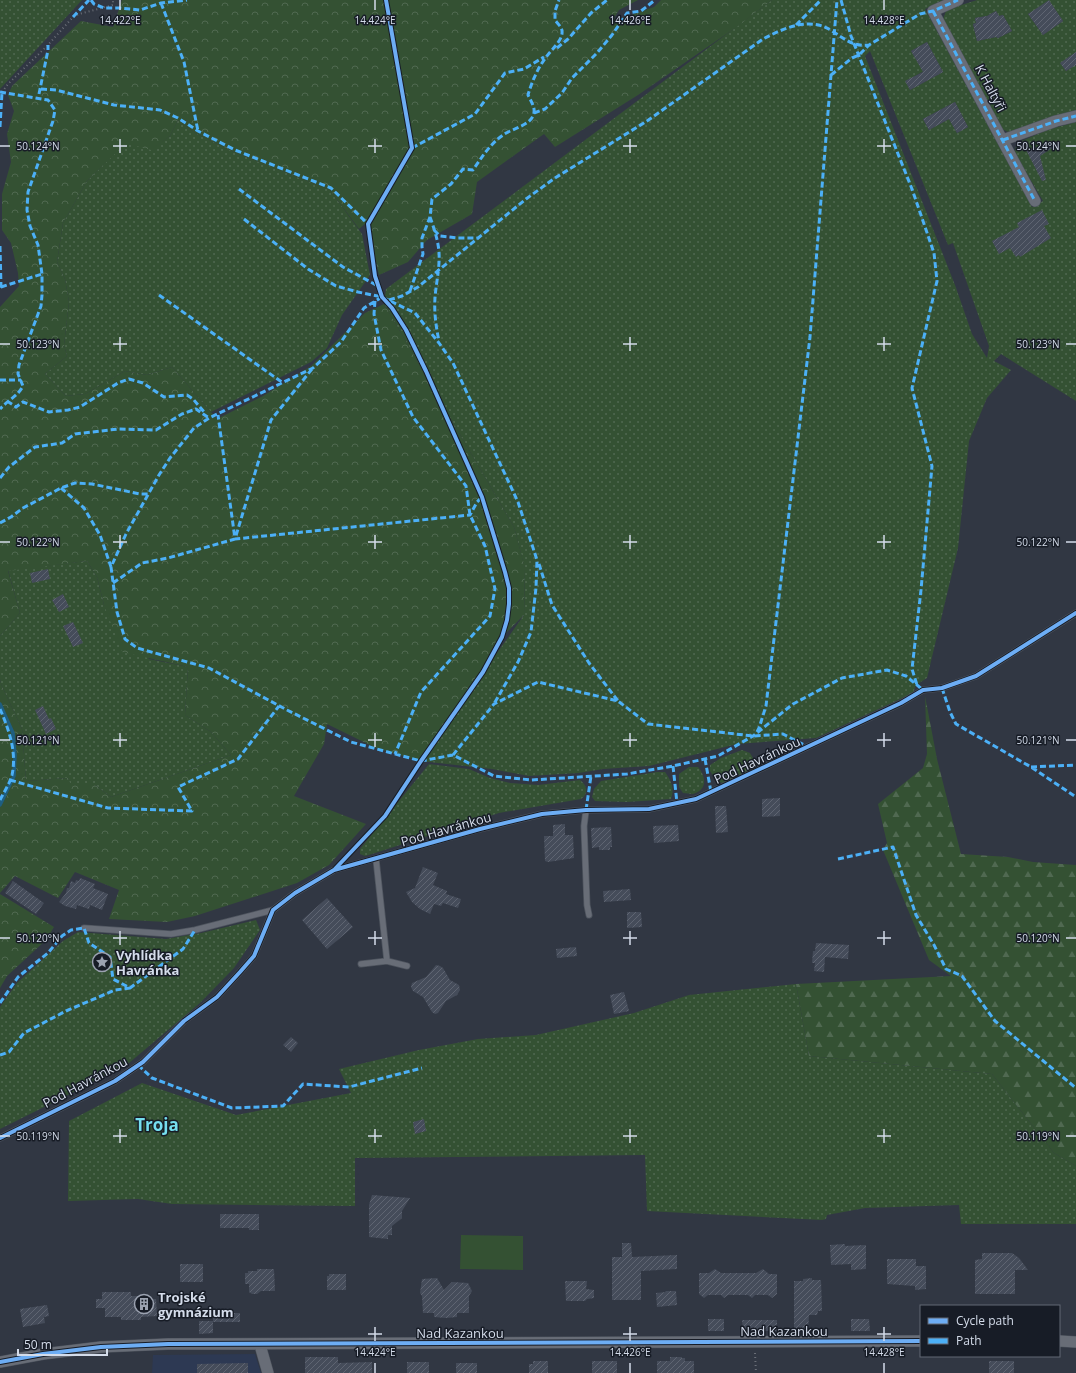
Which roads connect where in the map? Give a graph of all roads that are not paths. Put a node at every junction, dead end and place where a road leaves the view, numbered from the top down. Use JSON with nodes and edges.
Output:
{"nodes":[{"id":1,"x":958,"y":0,"type":"edge"},
{"id":2,"x":1076,"y":116,"type":"edge"},
{"id":3,"x":1003,"y":140,"type":"junction"},
{"id":4,"x":1035,"y":201,"type":"dead end"},
{"id":5,"x":1076,"y":613,"type":"edge"},
{"id":6,"x":586,"y":810,"type":"junction"},
{"id":7,"x":376,"y":859,"type":"junction"},
{"id":8,"x":273,"y":910,"type":"junction"},
{"id":9,"x":589,"y":915,"type":"dead end"},
{"id":10,"x":84,"y":928,"type":"dead end"},
{"id":11,"x":387,"y":960,"type":"junction"},
{"id":12,"x":361,"y":964,"type":"dead end"},
{"id":13,"x":407,"y":966,"type":"dead end"},
{"id":14,"x":0,"y":1138,"type":"edge"},
{"id":15,"x":920,"y":1341,"type":"edge"},
{"id":16,"x":1060,"y":1342,"type":"edge"},
{"id":17,"x":1076,"y":1342,"type":"edge"},
{"id":18,"x":260,"y":1345,"type":"junction"},
{"id":19,"x":0,"y":1362,"type":"edge"},
{"id":20,"x":268,"y":1373,"type":"edge"}],
"edges":[{"from":1,"to":3,"type":"street","name":"K Haltýři"},
{"from":2,"to":3,"type":"street"},
{"from":3,"to":4,"type":"street","name":"K Haltýři"},
{"from":5,"to":6,"type":"lane","name":"Pod Havránkou"},
{"from":6,"to":7,"type":"lane","name":"Pod Havránkou"},
{"from":6,"to":9,"type":"lane"},
{"from":7,"to":8,"type":"lane","name":"Pod Havránkou"},
{"from":7,"to":11,"type":"lane"},
{"from":8,"to":10,"type":"lane","name":"Pod Havránkou"},
{"from":8,"to":14,"type":"lane","name":"Pod Havránkou"},
{"from":11,"to":12,"type":"lane"},
{"from":11,"to":13,"type":"lane"},
{"from":15,"to":18,"type":"street","name":"Nad Kazankou"},
{"from":16,"to":17,"type":"street"},
{"from":18,"to":19,"type":"street","name":"Nad Kazankou"},
{"from":18,"to":20,"type":"street"}]}
